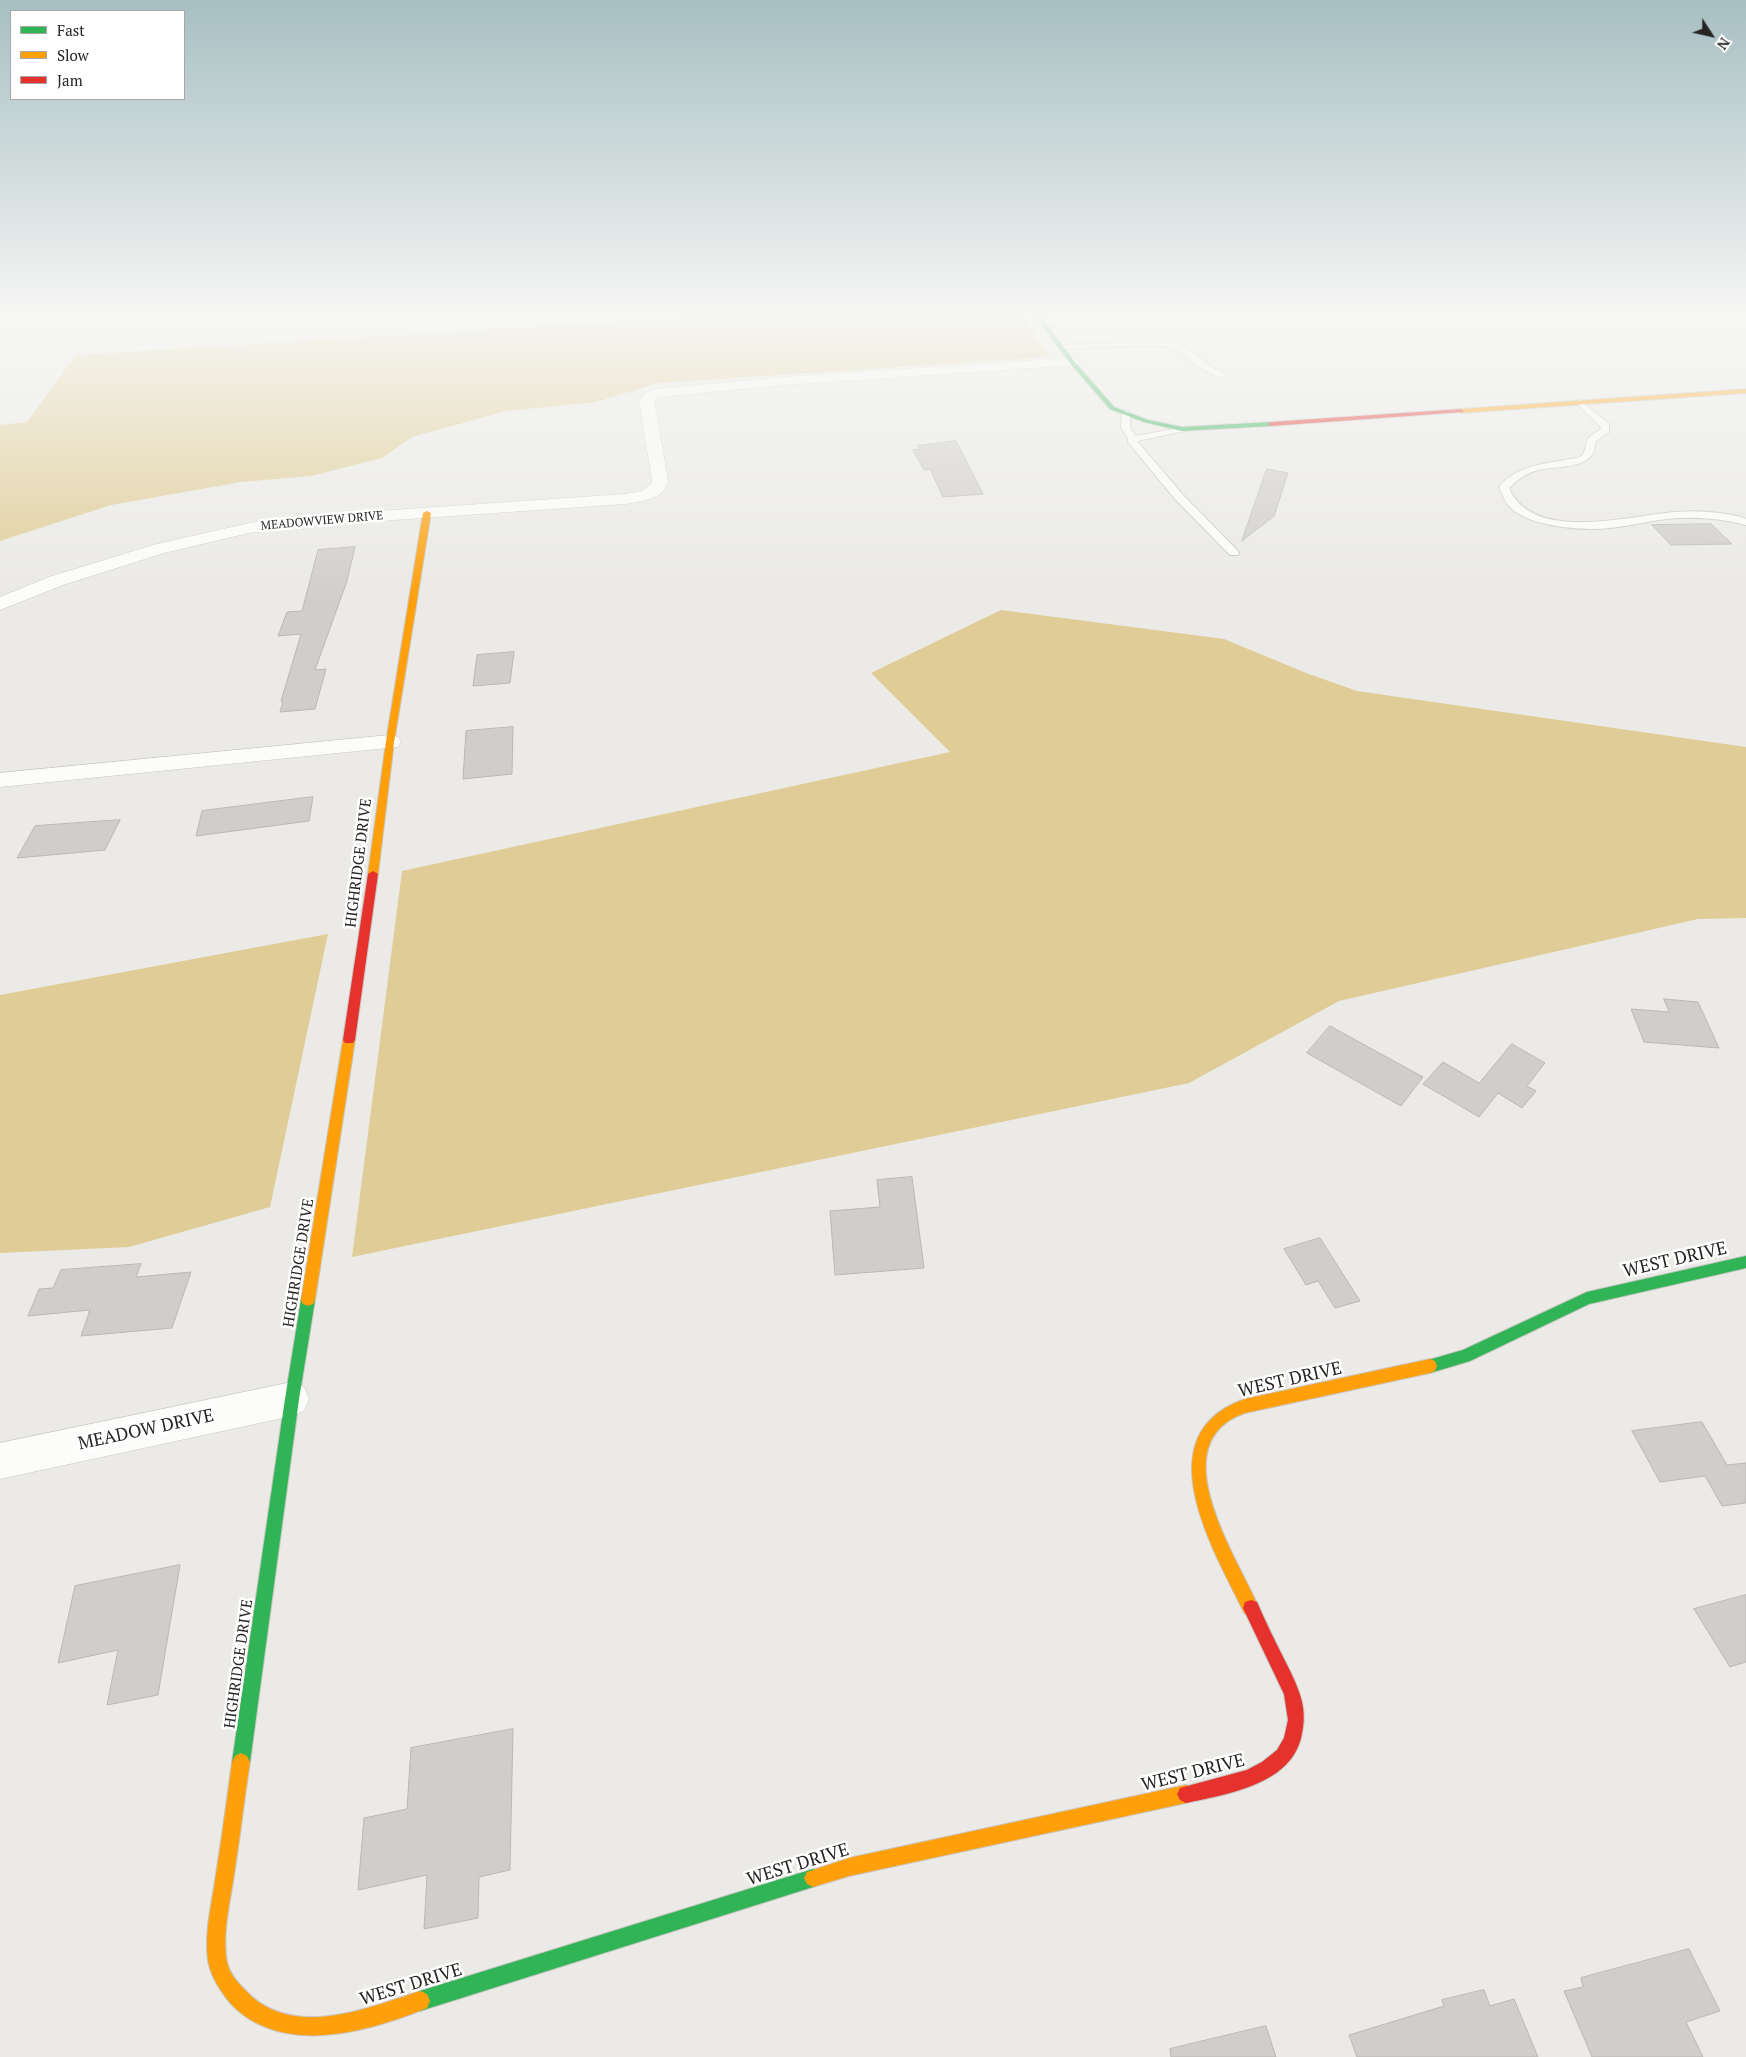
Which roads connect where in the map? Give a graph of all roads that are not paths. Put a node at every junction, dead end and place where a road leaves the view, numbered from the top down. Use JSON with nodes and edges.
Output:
{"nodes":[{"id":1,"x":648,"y":411,"type":"edge"},
{"id":2,"x":1120,"y":411,"type":"edge"},
{"id":3,"x":1468,"y":411,"type":"edge"},
{"id":4,"x":1589,"y":411,"type":"edge"},
{"id":5,"x":1126,"y":413,"type":"junction"},
{"id":6,"x":1182,"y":429,"type":"junction"},
{"id":7,"x":1134,"y":439,"type":"junction"},
{"id":8,"x":427,"y":513,"type":"junction"},
{"id":9,"x":1746,"y":522,"type":"edge"},
{"id":10,"x":1234,"y":553,"type":"dead end"},
{"id":11,"x":0,"y":604,"type":"edge"},
{"id":12,"x":390,"y":742,"type":"junction"},
{"id":13,"x":0,"y":780,"type":"edge"},
{"id":14,"x":1746,"y":1262,"type":"edge"},
{"id":15,"x":292,"y":1399,"type":"junction"},
{"id":16,"x":0,"y":1461,"type":"edge"},
{"id":17,"x":249,"y":2010,"type":"joint"}],
"edges":[{"from":1,"to":8,"type":"street","name":"MEADOWVIEW DRIVE"},
{"from":2,"to":5,"type":"street"},
{"from":3,"to":6,"type":"street"},
{"from":4,"to":9,"type":"lane"},
{"from":5,"to":6,"type":"street"},
{"from":5,"to":7,"type":"lane"},
{"from":6,"to":7,"type":"lane"},
{"from":7,"to":10,"type":"lane"},
{"from":8,"to":11,"type":"street","name":"MEADOWVIEW DRIVE"},
{"from":8,"to":12,"type":"street","name":"HIGHRIDGE DRIVE"},
{"from":12,"to":13,"type":"street"},
{"from":12,"to":15,"type":"street","name":"HIGHRIDGE DRIVE"},
{"from":14,"to":17,"type":"street","name":"WEST DRIVE"},
{"from":15,"to":16,"type":"street","name":"MEADOW DRIVE"},
{"from":15,"to":17,"type":"street","name":"HIGHRIDGE DRIVE"}]}
